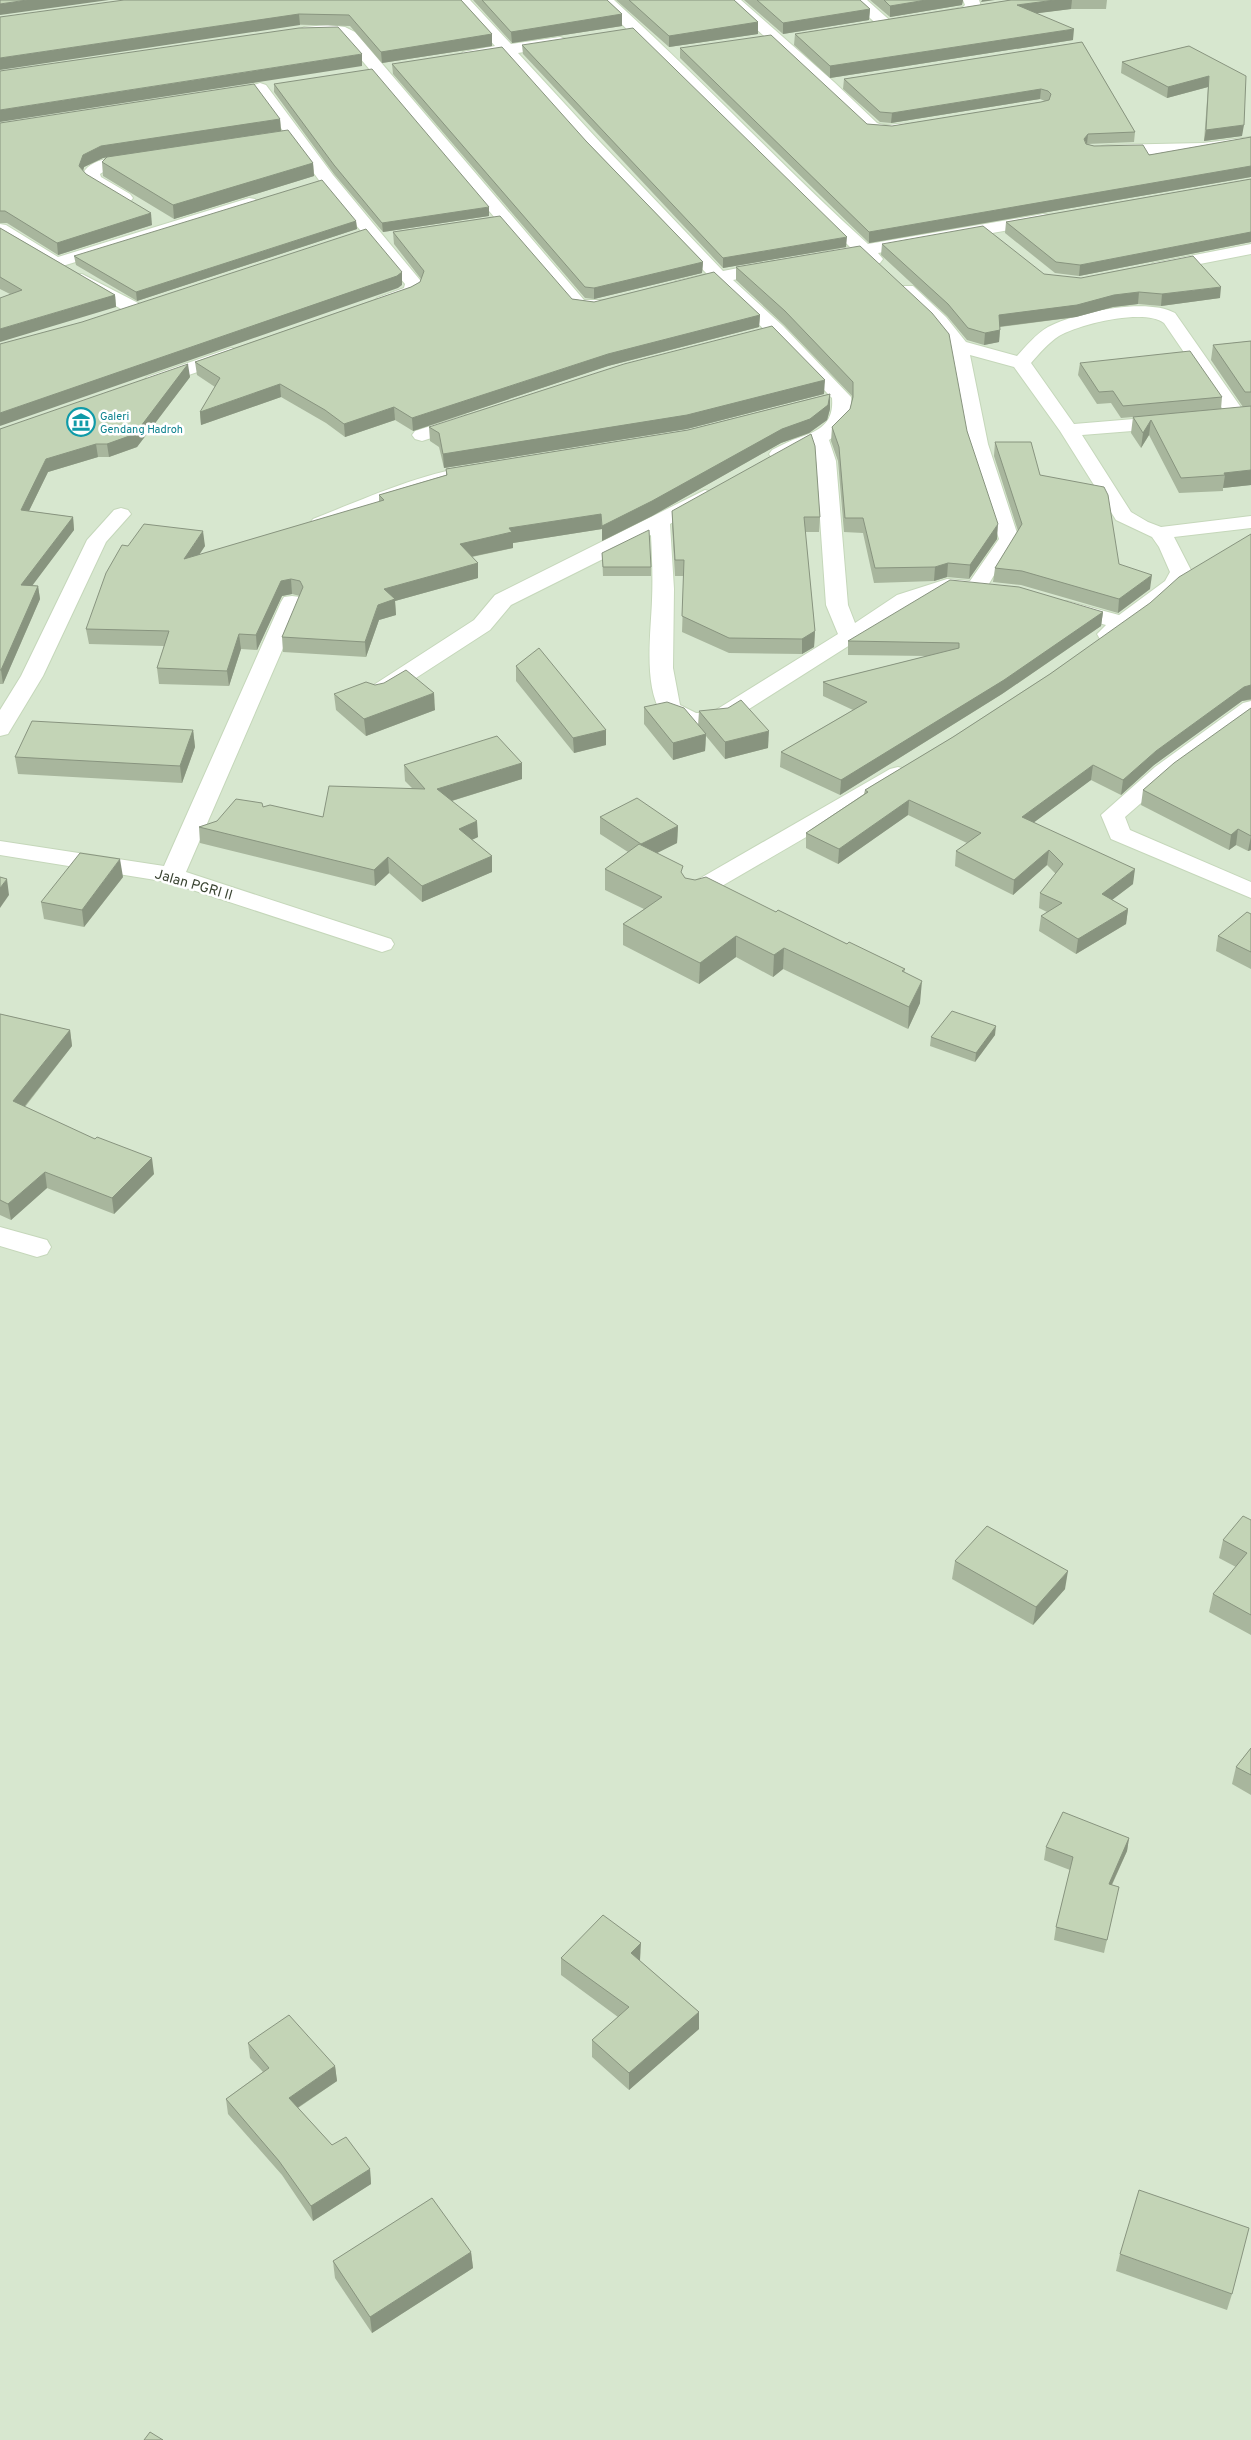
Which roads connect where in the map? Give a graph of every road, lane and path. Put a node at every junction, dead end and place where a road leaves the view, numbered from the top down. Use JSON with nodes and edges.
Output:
{"nodes":[{"id":1,"x":462,"y":0,"type":"edge"},
{"id":2,"x":605,"y":0,"type":"edge"},
{"id":3,"x":732,"y":0,"type":"edge"},
{"id":4,"x":858,"y":0,"type":"edge"},
{"id":5,"x":970,"y":6,"type":"edge"},
{"id":6,"x":988,"y":8,"type":"edge"},
{"id":7,"x":923,"y":19,"type":"edge"},
{"id":8,"x":905,"y":22,"type":"edge"},
{"id":9,"x":887,"y":25,"type":"junction"},
{"id":10,"x":868,"y":28,"type":"edge"},
{"id":11,"x":638,"y":30,"type":"junction"},
{"id":12,"x":620,"y":33,"type":"edge"},
{"id":13,"x":291,"y":34,"type":"edge"},
{"id":14,"x":799,"y":38,"type":"edge"},
{"id":15,"x":573,"y":40,"type":"edge"},
{"id":16,"x":778,"y":40,"type":"junction"},
{"id":17,"x":758,"y":41,"type":"edge"},
{"id":18,"x":509,"y":49,"type":"junction"},
{"id":19,"x":683,"y":51,"type":"edge"},
{"id":20,"x":664,"y":54,"type":"junction"},
{"id":21,"x":452,"y":58,"type":"edge"},
{"id":22,"x":395,"y":66,"type":"edge"},
{"id":23,"x":376,"y":69,"type":"junction"},
{"id":24,"x":357,"y":72,"type":"edge"},
{"id":25,"x":847,"y":82,"type":"edge"},
{"id":26,"x":280,"y":85,"type":"edge"},
{"id":27,"x":828,"y":85,"type":"junction"},
{"id":28,"x":260,"y":88,"type":"junction"},
{"id":29,"x":241,"y":91,"type":"edge"},
{"id":30,"x":918,"y":126,"type":"edge"},
{"id":31,"x":295,"y":135,"type":"junction"},
{"id":32,"x":276,"y":138,"type":"edge"},
{"id":33,"x":1251,"y":142,"type":"edge"},
{"id":34,"x":1093,"y":150,"type":"edge"},
{"id":35,"x":160,"y":156,"type":"edge"},
{"id":36,"x":327,"y":179,"type":"junction"},
{"id":37,"x":309,"y":185,"type":"edge"},
{"id":38,"x":262,"y":199,"type":"edge"},
{"id":39,"x":136,"y":206,"type":"edge"},
{"id":40,"x":153,"y":216,"type":"dead end"},
{"id":41,"x":1055,"y":217,"type":"edge"},
{"id":42,"x":507,"y":220,"type":"junction"},
{"id":43,"x":488,"y":223,"type":"edge"},
{"id":44,"x":170,"y":226,"type":"junction"},
{"id":45,"x":0,"y":229,"type":"edge"},
{"id":46,"x":987,"y":229,"type":"junction"},
{"id":47,"x":374,"y":236,"type":"junction"},
{"id":48,"x":396,"y":237,"type":"edge"},
{"id":49,"x":352,"y":238,"type":"edge"},
{"id":50,"x":1007,"y":246,"type":"edge"},
{"id":51,"x":1251,"y":249,"type":"edge"},
{"id":52,"x":865,"y":250,"type":"junction"},
{"id":53,"x":816,"y":259,"type":"edge"},
{"id":54,"x":56,"y":263,"type":"junction"},
{"id":55,"x":786,"y":264,"type":"edge"},
{"id":56,"x":1146,"y":270,"type":"edge"},
{"id":57,"x":718,"y":276,"type":"junction"},
{"id":58,"x":670,"y":288,"type":"edge"},
{"id":59,"x":622,"y":300,"type":"edge"},
{"id":60,"x":153,"y":304,"type":"edge"},
{"id":61,"x":368,"y":307,"type":"edge"},
{"id":62,"x":135,"y":309,"type":"junction"},
{"id":63,"x":110,"y":318,"type":"edge"},
{"id":64,"x":776,"y":330,"type":"junction"},
{"id":65,"x":757,"y":335,"type":"edge"},
{"id":66,"x":959,"y":346,"type":"junction"},
{"id":67,"x":245,"y":350,"type":"edge"},
{"id":68,"x":1021,"y":363,"type":"junction"},
{"id":69,"x":141,"y":386,"type":"edge"},
{"id":70,"x":841,"y":397,"type":"junction"},
{"id":71,"x":817,"y":403,"type":"edge"},
{"id":72,"x":1244,"y":415,"type":"edge"},
{"id":73,"x":478,"y":417,"type":"edge"},
{"id":74,"x":1217,"y":418,"type":"edge"},
{"id":75,"x":1187,"y":420,"type":"edge"},
{"id":76,"x":1069,"y":430,"type":"junction"},
{"id":77,"x":422,"y":435,"type":"dead end"},
{"id":78,"x":814,"y":441,"type":"junction"},
{"id":79,"x":765,"y":462,"type":"edge"},
{"id":80,"x":501,"y":468,"type":"edge"},
{"id":81,"x":725,"y":484,"type":"edge"},
{"id":82,"x":121,"y":514,"type":"dead end"},
{"id":83,"x":660,"y":522,"type":"junction"},
{"id":84,"x":1251,"y":522,"type":"edge"},
{"id":85,"x":300,"y":530,"type":"edge"},
{"id":86,"x":1158,"y":533,"type":"junction"},
{"id":87,"x":1048,"y":601,"type":"edge"},
{"id":88,"x":292,"y":602,"type":"dead end"},
{"id":89,"x":1122,"y":623,"type":"junction"},
{"id":90,"x":849,"y":636,"type":"junction"},
{"id":91,"x":1088,"y":649,"type":"edge"},
{"id":92,"x":378,"y":693,"type":"edge"},
{"id":93,"x":1251,"y":708,"type":"edge"},
{"id":94,"x":0,"y":729,"type":"edge"},
{"id":95,"x":919,"y":761,"type":"edge"},
{"id":96,"x":0,"y":848,"type":"edge"},
{"id":97,"x":172,"y":875,"type":"junction"},
{"id":98,"x":1251,"y":891,"type":"edge"},
{"id":99,"x":694,"y":892,"type":"edge"},
{"id":100,"x":382,"y":944,"type":"dead end"},
{"id":101,"x":0,"y":1236,"type":"edge"},
{"id":102,"x":37,"y":1247,"type":"dead end"}],
"edges":[{"from":1,"to":18,"type":"street"},
{"from":2,"to":11,"type":"street"},
{"from":3,"to":16,"type":"street"},
{"from":4,"to":9,"type":"street"},
{"from":5,"to":6,"type":"street"},
{"from":5,"to":7,"type":"street"},
{"from":8,"to":9,"type":"street"},
{"from":9,"to":10,"type":"street"},
{"from":11,"to":12,"type":"street"},
{"from":11,"to":20,"type":"street"},
{"from":13,"to":23,"type":"street"},
{"from":14,"to":16,"type":"street"},
{"from":15,"to":18,"type":"street"},
{"from":16,"to":17,"type":"street"},
{"from":16,"to":27,"type":"street"},
{"from":18,"to":21,"type":"street"},
{"from":18,"to":57,"type":"street"},
{"from":19,"to":20,"type":"street"},
{"from":20,"to":52,"type":"street"},
{"from":22,"to":23,"type":"street"},
{"from":23,"to":24,"type":"street"},
{"from":23,"to":42,"type":"street"},
{"from":25,"to":27,"type":"street"},
{"from":26,"to":28,"type":"street"},
{"from":27,"to":30,"type":"street"},
{"from":28,"to":29,"type":"street"},
{"from":28,"to":31,"type":"street"},
{"from":31,"to":32,"type":"street"},
{"from":31,"to":36,"type":"street"},
{"from":33,"to":34,"type":"street"},
{"from":35,"to":39,"type":"street"},
{"from":36,"to":37,"type":"street"},
{"from":36,"to":47,"type":"street"},
{"from":38,"to":44,"type":"street"},
{"from":40,"to":44,"type":"street"},
{"from":41,"to":46,"type":"street"},
{"from":42,"to":43,"type":"street"},
{"from":42,"to":59,"type":"street"},
{"from":44,"to":54,"type":"street"},
{"from":45,"to":54,"type":"street"},
{"from":46,"to":50,"type":"street"},
{"from":46,"to":52,"type":"street"},
{"from":47,"to":48,"type":"street"},
{"from":47,"to":49,"type":"street"},
{"from":47,"to":61,"type":"street"},
{"from":51,"to":56,"type":"street"},
{"from":52,"to":53,"type":"street"},
{"from":52,"to":66,"type":"street"},
{"from":54,"to":62,"type":"street"},
{"from":55,"to":57,"type":"street"},
{"from":57,"to":58,"type":"street"},
{"from":57,"to":64,"type":"street"},
{"from":60,"to":62,"type":"street"},
{"from":62,"to":63,"type":"street"},
{"from":64,"to":65,"type":"street"},
{"from":64,"to":70,"type":"street"},
{"from":66,"to":68,"type":"street"},
{"from":66,"to":90,"type":"street"},
{"from":67,"to":69,"type":"street"},
{"from":68,"to":72,"type":"street"},
{"from":68,"to":76,"type":"street"},
{"from":70,"to":71,"type":"street"},
{"from":70,"to":78,"type":"street"},
{"from":72,"to":74,"type":"street"},
{"from":73,"to":77,"type":"street"},
{"from":75,"to":76,"type":"street"},
{"from":76,"to":86,"type":"street"},
{"from":78,"to":79,"type":"street"},
{"from":78,"to":90,"type":"street"},
{"from":80,"to":85,"type":"street"},
{"from":81,"to":83,"type":"street"},
{"from":82,"to":94,"type":"street"},
{"from":83,"to":90,"type":"street"},
{"from":83,"to":92,"type":"street"},
{"from":84,"to":86,"type":"street"},
{"from":86,"to":89,"type":"street"},
{"from":87,"to":89,"type":"street"},
{"from":88,"to":97,"type":"street"},
{"from":89,"to":91,"type":"street"},
{"from":93,"to":98,"type":"street"},
{"from":95,"to":99,"type":"street"},
{"from":96,"to":97,"type":"street","name":"Jalan PGRI II"},
{"from":97,"to":100,"type":"street","name":"Jalan PGRI II"},
{"from":101,"to":102,"type":"street"}]}
